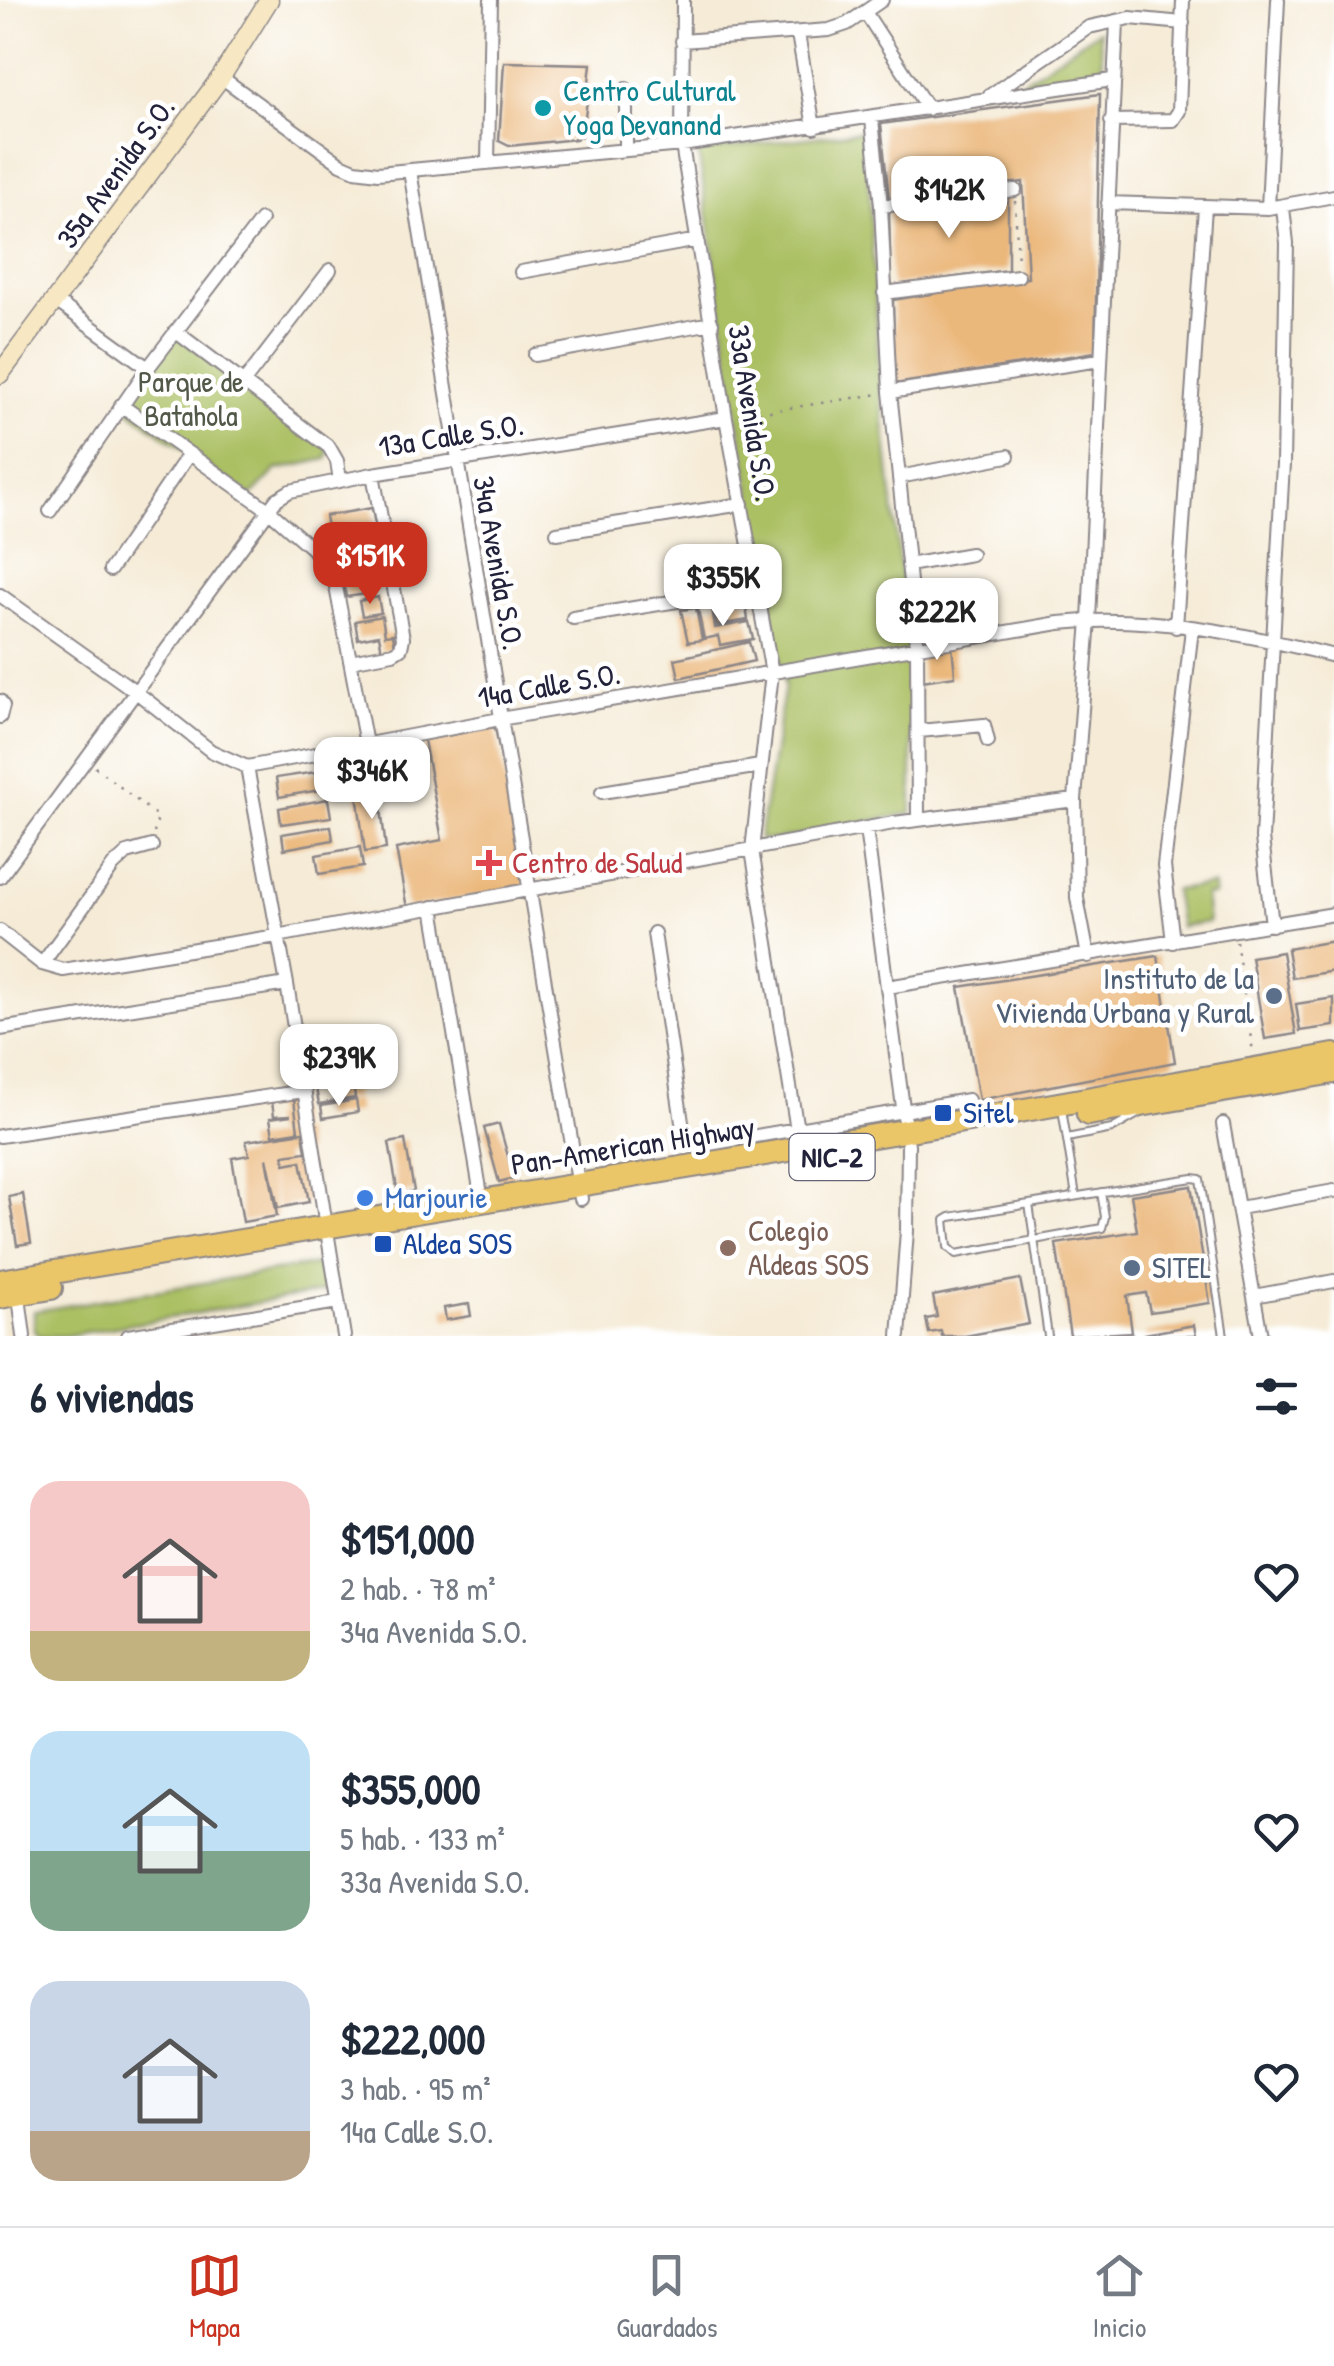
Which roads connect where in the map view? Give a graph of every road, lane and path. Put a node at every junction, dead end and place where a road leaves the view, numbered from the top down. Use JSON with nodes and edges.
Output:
{"nodes":[{"id":1,"x":269,"y":0,"type":"edge"},
{"id":2,"x":491,"y":0,"type":"edge"},
{"id":3,"x":683,"y":0,"type":"edge"},
{"id":4,"x":882,"y":0,"type":"edge"},
{"id":5,"x":1183,"y":0,"type":"edge"},
{"id":6,"x":1278,"y":0,"type":"edge"},
{"id":7,"x":864,"y":12,"type":"junction"},
{"id":8,"x":1118,"y":22,"type":"junction"},
{"id":9,"x":1183,"y":23,"type":"junction"},
{"id":10,"x":798,"y":34,"type":"junction"},
{"id":11,"x":682,"y":40,"type":"junction"},
{"id":12,"x":221,"y":78,"type":"junction"},
{"id":13,"x":1112,"y":80,"type":"junction"},
{"id":14,"x":626,"y":89,"type":"dead end"},
{"id":15,"x":984,"y":99,"type":"junction"},
{"id":16,"x":928,"y":109,"type":"junction"},
{"id":17,"x":872,"y":119,"type":"junction"},
{"id":18,"x":1111,"y":121,"type":"junction"},
{"id":19,"x":814,"y":128,"type":"junction"},
{"id":20,"x":682,"y":145,"type":"junction"},
{"id":21,"x":626,"y":150,"type":"junction"},
{"id":22,"x":488,"y":162,"type":"junction"},
{"id":23,"x":410,"y":171,"type":"junction"},
{"id":24,"x":1015,"y":190,"type":"joint"},
{"id":25,"x":1334,"y":196,"type":"edge"},
{"id":26,"x":1108,"y":204,"type":"junction"},
{"id":27,"x":881,"y":206,"type":"junction"},
{"id":28,"x":1205,"y":207,"type":"junction"},
{"id":29,"x":1276,"y":208,"type":"junction"},
{"id":30,"x":262,"y":220,"type":"dead end"},
{"id":31,"x":698,"y":240,"type":"junction"},
{"id":32,"x":330,"y":270,"type":"dead end"},
{"id":33,"x":521,"y":272,"type":"dead end"},
{"id":34,"x":1018,"y":276,"type":"joint"},
{"id":35,"x":884,"y":294,"type":"junction"},
{"id":36,"x":56,"y":301,"type":"junction"},
{"id":37,"x":712,"y":323,"type":"junction"},
{"id":38,"x":175,"y":331,"type":"junction"},
{"id":39,"x":535,"y":355,"type":"dead end"},
{"id":40,"x":1100,"y":360,"type":"junction"},
{"id":41,"x":148,"y":368,"type":"junction"},
{"id":42,"x":0,"y":374,"type":"edge"},
{"id":43,"x":244,"y":382,"type":"junction"},
{"id":44,"x":890,"y":392,"type":"junction"},
{"id":45,"x":121,"y":405,"type":"junction"},
{"id":46,"x":726,"y":418,"type":"junction"},
{"id":47,"x":189,"y":454,"type":"junction"},
{"id":48,"x":1008,"y":456,"type":"dead end"},
{"id":49,"x":456,"y":460,"type":"junction"},
{"id":50,"x":373,"y":474,"type":"junction"},
{"id":51,"x":899,"y":476,"type":"junction"},
{"id":52,"x":340,"y":481,"type":"junction"},
{"id":53,"x":742,"y":504,"type":"junction"},
{"id":54,"x":267,"y":510,"type":"junction"},
{"id":55,"x":50,"y":512,"type":"dead end"},
{"id":56,"x":557,"y":533,"type":"dead end"},
{"id":57,"x":971,"y":554,"type":"dead end"},
{"id":58,"x":908,"y":565,"type":"junction"},
{"id":59,"x":110,"y":570,"type":"dead end"},
{"id":60,"x":757,"y":588,"type":"junction"},
{"id":61,"x":0,"y":595,"type":"edge"},
{"id":62,"x":574,"y":618,"type":"dead end"},
{"id":63,"x":1089,"y":620,"type":"junction"},
{"id":64,"x":1176,"y":628,"type":"junction"},
{"id":65,"x":1192,"y":629,"type":"junction"},
{"id":66,"x":1274,"y":641,"type":"junction"},
{"id":67,"x":916,"y":648,"type":"junction"},
{"id":68,"x":1334,"y":656,"type":"edge"},
{"id":69,"x":350,"y":661,"type":"junction"},
{"id":70,"x":772,"y":673,"type":"junction"},
{"id":71,"x":135,"y":691,"type":"junction"},
{"id":72,"x":0,"y":701,"type":"edge"},
{"id":73,"x":0,"y":717,"type":"edge"},
{"id":74,"x":500,"y":720,"type":"junction"},
{"id":75,"x":919,"y":731,"type":"junction"},
{"id":76,"x":988,"y":741,"type":"dead end"},
{"id":77,"x":366,"y":744,"type":"junction"},
{"id":78,"x":86,"y":760,"type":"junction"},
{"id":79,"x":760,"y":766,"type":"junction"},
{"id":80,"x":247,"y":767,"type":"junction"},
{"id":81,"x":602,"y":792,"type":"dead end"},
{"id":82,"x":1075,"y":800,"type":"junction"},
{"id":83,"x":918,"y":820,"type":"junction"},
{"id":84,"x":866,"y":829,"type":"junction"},
{"id":85,"x":152,"y":846,"type":"joint"},
{"id":86,"x":752,"y":850,"type":"junction"},
{"id":87,"x":0,"y":877,"type":"edge"},
{"id":88,"x":531,"y":891,"type":"junction"},
{"id":89,"x":432,"y":908,"type":"junction"},
{"id":90,"x":1334,"y":914,"type":"edge"},
{"id":91,"x":1272,"y":925,"type":"junction"},
{"id":92,"x":0,"y":931,"type":"edge"},
{"id":93,"x":1234,"y":932,"type":"junction"},
{"id":94,"x":654,"y":933,"type":"dead end"},
{"id":95,"x":277,"y":936,"type":"junction"},
{"id":96,"x":1173,"y":942,"type":"junction"},
{"id":97,"x":1088,"y":956,"type":"junction"},
{"id":98,"x":42,"y":964,"type":"junction"},
{"id":99,"x":287,"y":984,"type":"junction"},
{"id":100,"x":887,"y":987,"type":"junction"},
{"id":101,"x":0,"y":1028,"type":"edge"},
{"id":102,"x":1334,"y":1055,"type":"edge"},
{"id":103,"x":1255,"y":1068,"type":"junction"},
{"id":104,"x":1334,"y":1072,"type":"edge"},
{"id":105,"x":304,"y":1091,"type":"junction"},
{"id":106,"x":968,"y":1100,"type":"dead end"},
{"id":107,"x":1064,"y":1120,"type":"junction"},
{"id":108,"x":1223,"y":1124,"type":"dead end"},
{"id":109,"x":906,"y":1129,"type":"junction"},
{"id":110,"x":797,"y":1130,"type":"junction"},
{"id":111,"x":0,"y":1136,"type":"edge"},
{"id":112,"x":1334,"y":1191,"type":"edge"},
{"id":113,"x":580,"y":1192,"type":"junction"},
{"id":114,"x":1101,"y":1192,"type":"junction"},
{"id":115,"x":1076,"y":1196,"type":"junction"},
{"id":116,"x":482,"y":1201,"type":"junction"},
{"id":117,"x":1029,"y":1204,"type":"junction"},
{"id":118,"x":1239,"y":1208,"type":"junction"},
{"id":119,"x":328,"y":1233,"type":"junction"},
{"id":120,"x":1034,"y":1240,"type":"junction"},
{"id":121,"x":1334,"y":1281,"type":"edge"},
{"id":122,"x":9,"y":1288,"type":"edge"},
{"id":123,"x":1254,"y":1296,"type":"junction"},
{"id":124,"x":338,"y":1302,"type":"junction"},
{"id":125,"x":163,"y":1333,"type":"edge"},
{"id":126,"x":24,"y":1336,"type":"edge"},
{"id":127,"x":128,"y":1336,"type":"edge"},
{"id":128,"x":344,"y":1336,"type":"edge"},
{"id":129,"x":899,"y":1336,"type":"edge"},
{"id":130,"x":1048,"y":1336,"type":"edge"},
{"id":131,"x":1224,"y":1336,"type":"edge"},
{"id":132,"x":1261,"y":1336,"type":"edge"}],
"edges":[{"from":1,"to":12,"type":"main road","name":"35a Avenida S.O."},
{"from":2,"to":22,"type":"street"},
{"from":3,"to":11,"type":"street","name":"33a Avenida S.O."},
{"from":4,"to":7,"type":"street"},
{"from":5,"to":9,"type":"street"},
{"from":6,"to":29,"type":"street"},
{"from":7,"to":10,"type":"street"},
{"from":7,"to":16,"type":"street"},
{"from":8,"to":9,"type":"street"},
{"from":8,"to":13,"type":"street"},
{"from":8,"to":15,"type":"street"},
{"from":9,"to":18,"type":"street"},
{"from":10,"to":11,"type":"street"},
{"from":10,"to":19,"type":"street"},
{"from":11,"to":20,"type":"street","name":"33a Avenida S.O."},
{"from":12,"to":23,"type":"street"},
{"from":12,"to":36,"type":"main road","name":"35a Avenida S.O."},
{"from":13,"to":15,"type":"street"},
{"from":13,"to":18,"type":"street"},
{"from":14,"to":21,"type":"street"},
{"from":15,"to":16,"type":"street"},
{"from":16,"to":17,"type":"street"},
{"from":17,"to":19,"type":"street"},
{"from":17,"to":27,"type":"street"},
{"from":18,"to":26,"type":"street"},
{"from":19,"to":20,"type":"street"},
{"from":20,"to":21,"type":"street"},
{"from":20,"to":31,"type":"street","name":"33a Avenida S.O."},
{"from":21,"to":22,"type":"street"},
{"from":22,"to":23,"type":"street"},
{"from":23,"to":49,"type":"street","name":"34a Avenida S.O."},
{"from":24,"to":27,"type":"street"},
{"from":24,"to":34,"type":"path"},
{"from":25,"to":29,"type":"street"},
{"from":26,"to":28,"type":"street"},
{"from":26,"to":40,"type":"street"},
{"from":27,"to":35,"type":"street"},
{"from":28,"to":29,"type":"street"},
{"from":28,"to":64,"type":"street"},
{"from":29,"to":66,"type":"street"},
{"from":30,"to":38,"type":"street"},
{"from":31,"to":33,"type":"street"},
{"from":31,"to":37,"type":"street","name":"33a Avenida S.O."},
{"from":32,"to":43,"type":"street"},
{"from":34,"to":35,"type":"street"},
{"from":35,"to":44,"type":"street"},
{"from":36,"to":41,"type":"street"},
{"from":36,"to":42,"type":"main road","name":"35a Avenida S.O."},
{"from":37,"to":39,"type":"street"},
{"from":37,"to":46,"type":"street","name":"33a Avenida S.O."},
{"from":38,"to":41,"type":"street"},
{"from":38,"to":43,"type":"street"},
{"from":40,"to":44,"type":"street"},
{"from":40,"to":63,"type":"street"},
{"from":41,"to":45,"type":"street"},
{"from":43,"to":52,"type":"street"},
{"from":44,"to":46,"type":"path"},
{"from":44,"to":51,"type":"street"},
{"from":45,"to":47,"type":"street"},
{"from":45,"to":55,"type":"street"},
{"from":46,"to":49,"type":"street","name":"13a Calle S.O."},
{"from":46,"to":53,"type":"street","name":"33a Avenida S.O."},
{"from":47,"to":54,"type":"street"},
{"from":47,"to":59,"type":"street"},
{"from":48,"to":51,"type":"street"},
{"from":49,"to":50,"type":"street","name":"13a Calle S.O."},
{"from":49,"to":74,"type":"street","name":"34a Avenida S.O."},
{"from":50,"to":52,"type":"street","name":"13a Calle S.O."},
{"from":50,"to":69,"type":"street"},
{"from":51,"to":58,"type":"street"},
{"from":52,"to":54,"type":"street","name":"13a Calle S.O."},
{"from":53,"to":56,"type":"street"},
{"from":53,"to":60,"type":"street","name":"33a Avenida S.O."},
{"from":54,"to":69,"type":"street"},
{"from":54,"to":71,"type":"street","name":"13a Calle S.O."},
{"from":57,"to":58,"type":"street"},
{"from":58,"to":67,"type":"street"},
{"from":60,"to":62,"type":"street"},
{"from":60,"to":70,"type":"street","name":"33a Avenida S.O."},
{"from":61,"to":71,"type":"street"},
{"from":63,"to":64,"type":"street","name":"14a Calle S.O."},
{"from":63,"to":67,"type":"street","name":"14a Calle S.O."},
{"from":63,"to":82,"type":"street"},
{"from":64,"to":65,"type":"street","name":"14a Calle S.O."},
{"from":65,"to":66,"type":"street","name":"14a Calle S.O."},
{"from":65,"to":96,"type":"street"},
{"from":66,"to":68,"type":"street","name":"14a Calle S.O."},
{"from":66,"to":91,"type":"street"},
{"from":67,"to":70,"type":"street","name":"14a Calle S.O."},
{"from":67,"to":75,"type":"street"},
{"from":69,"to":77,"type":"street"},
{"from":70,"to":74,"type":"street","name":"14a Calle S.O."},
{"from":70,"to":79,"type":"street","name":"33a Avenida S.O."},
{"from":71,"to":78,"type":"street","name":"13a Calle S.O."},
{"from":71,"to":80,"type":"street"},
{"from":72,"to":73,"type":"street"},
{"from":74,"to":77,"type":"street","name":"14a Calle S.O."},
{"from":74,"to":88,"type":"street","name":"34a Avenida S.O."},
{"from":75,"to":76,"type":"street"},
{"from":75,"to":83,"type":"street"},
{"from":77,"to":80,"type":"street","name":"14a Calle S.O."},
{"from":78,"to":85,"type":"path"},
{"from":78,"to":87,"type":"street","name":"13a Calle S.O."},
{"from":79,"to":81,"type":"street"},
{"from":79,"to":86,"type":"street","name":"33a Avenida S.O."},
{"from":80,"to":95,"type":"street"},
{"from":82,"to":83,"type":"street"},
{"from":82,"to":97,"type":"street"},
{"from":83,"to":84,"type":"street"},
{"from":84,"to":86,"type":"street"},
{"from":84,"to":100,"type":"street"},
{"from":85,"to":98,"type":"street"},
{"from":86,"to":88,"type":"street"},
{"from":86,"to":110,"type":"street","name":"33a Avenida S.O."},
{"from":88,"to":89,"type":"street"},
{"from":88,"to":113,"type":"street","name":"34a Avenida S.O."},
{"from":89,"to":95,"type":"street"},
{"from":89,"to":116,"type":"street"},
{"from":90,"to":91,"type":"street"},
{"from":91,"to":93,"type":"street"},
{"from":92,"to":98,"type":"street"},
{"from":93,"to":96,"type":"street"},
{"from":93,"to":103,"type":"path"},
{"from":94,"to":110,"type":"street"},
{"from":95,"to":98,"type":"street"},
{"from":95,"to":99,"type":"street"},
{"from":96,"to":97,"type":"street"},
{"from":97,"to":100,"type":"street"},
{"from":99,"to":101,"type":"street"},
{"from":99,"to":105,"type":"street"},
{"from":100,"to":109,"type":"street"},
{"from":102,"to":103,"type":"highway","name":"Pan-American Highway","number":"NIC-2"},
{"from":103,"to":107,"type":"highway","name":"Pan-American Highway","number":"NIC-2"},
{"from":104,"to":107,"type":"highway","name":"Pan-American Highway","number":"NIC-2"},
{"from":105,"to":111,"type":"street"},
{"from":105,"to":119,"type":"street"},
{"from":106,"to":109,"type":"street"},
{"from":107,"to":109,"type":"highway","name":"Pan-American Highway","number":"NIC-2"},
{"from":107,"to":115,"type":"lane"},
{"from":108,"to":118,"type":"street"},
{"from":109,"to":110,"type":"street"},
{"from":109,"to":113,"type":"highway","name":"Pan-American Highway","number":"NIC-2"},
{"from":109,"to":129,"type":"street"},
{"from":112,"to":118,"type":"street"},
{"from":113,"to":116,"type":"highway","name":"Pan-American Highway","number":"NIC-2"},
{"from":113,"to":119,"type":"highway","name":"Pan-American Highway","number":"NIC-2"},
{"from":114,"to":115,"type":"lane"},
{"from":114,"to":120,"type":"lane"},
{"from":114,"to":131,"type":"lane"},
{"from":115,"to":117,"type":"lane"},
{"from":116,"to":119,"type":"highway","name":"Pan-American Highway","number":"NIC-2"},
{"from":117,"to":120,"type":"lane"},
{"from":117,"to":120,"type":"lane"},
{"from":118,"to":123,"type":"street"},
{"from":119,"to":122,"type":"highway","name":"Pan-American Highway","number":"NIC-2"},
{"from":119,"to":124,"type":"street"},
{"from":120,"to":130,"type":"lane"},
{"from":121,"to":123,"type":"street"},
{"from":122,"to":126,"type":"street"},
{"from":123,"to":132,"type":"street"},
{"from":124,"to":125,"type":"street"},
{"from":124,"to":128,"type":"street"},
{"from":125,"to":127,"type":"street"}]}
